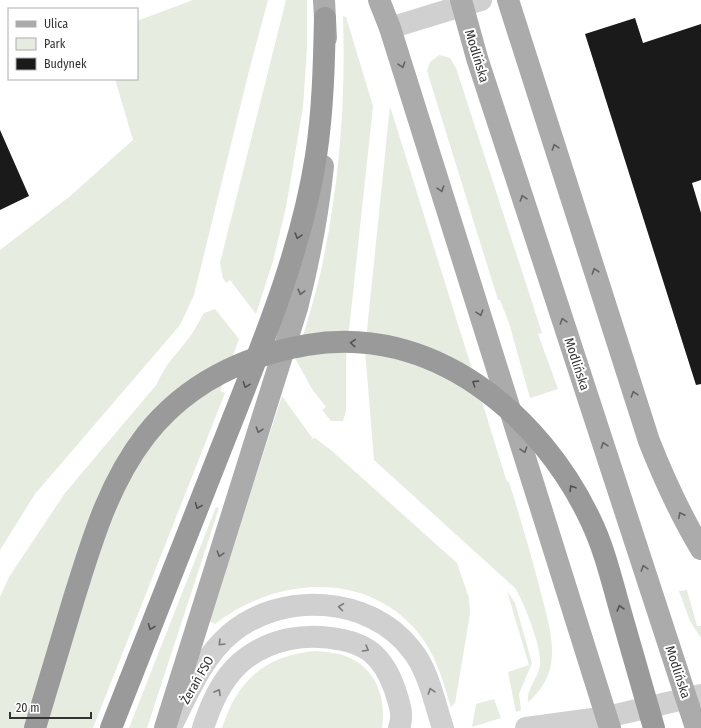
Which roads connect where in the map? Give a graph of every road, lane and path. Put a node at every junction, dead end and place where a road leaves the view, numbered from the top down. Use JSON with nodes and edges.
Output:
{"nodes":[{"id":1,"x":379,"y":0,"type":"edge"},
{"id":2,"x":508,"y":0,"type":"edge"},
{"id":3,"x":469,"y":2,"type":"edge"},
{"id":4,"x":324,"y":9,"type":"edge"},
{"id":5,"x":390,"y":28,"type":"junction"},
{"id":6,"x":701,"y":549,"type":"edge"},
{"id":7,"x":694,"y":696,"type":"edge"},
{"id":8,"x":602,"y":724,"type":"edge"},
{"id":9,"x":35,"y":728,"type":"edge"},
{"id":10,"x":111,"y":728,"type":"edge"},
{"id":11,"x":165,"y":728,"type":"edge"},
{"id":12,"x":170,"y":728,"type":"edge"},
{"id":13,"x":203,"y":728,"type":"edge"},
{"id":14,"x":399,"y":728,"type":"edge"},
{"id":15,"x":443,"y":728,"type":"edge"},
{"id":16,"x":526,"y":728,"type":"edge"},
{"id":17,"x":654,"y":728,"type":"edge"},
{"id":18,"x":696,"y":728,"type":"edge"}],
"edges":[{"from":1,"to":5,"type":"main road"},
{"from":6,"to":2,"type":"main road","one_way":true},
{"from":3,"to":5,"type":"street"},
{"from":7,"to":3,"type":"main road","name":"Modlińska","one_way":true},
{"from":4,"to":10,"type":"highway","one_way":true},
{"from":4,"to":11,"type":"main road","one_way":true},
{"from":5,"to":8,"type":"main road","one_way":true},
{"from":7,"to":8,"type":"street"},
{"from":7,"to":18,"type":"main road","name":"Modlińska"},
{"from":8,"to":16,"type":"street"},
{"from":17,"to":9,"type":"highway","one_way":true,"bridge":true},
{"from":15,"to":12,"type":"street","name":"Żerań FSO","one_way":true},
{"from":13,"to":14,"type":"street","name":"Żerań FSO","one_way":true}]}
